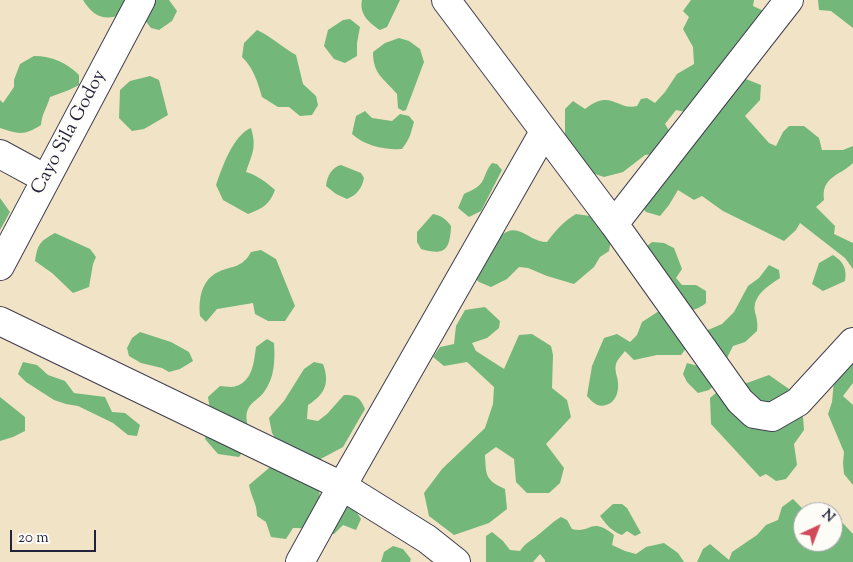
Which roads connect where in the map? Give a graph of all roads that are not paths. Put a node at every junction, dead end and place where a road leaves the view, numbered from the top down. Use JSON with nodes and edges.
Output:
{"nodes":[{"id":1,"x":141,"y":0,"type":"edge"},
{"id":2,"x":446,"y":0,"type":"edge"},
{"id":3,"x":789,"y":0,"type":"edge"},
{"id":4,"x":544,"y":132,"type":"junction"},
{"id":5,"x":0,"y":154,"type":"edge"},
{"id":6,"x":46,"y":179,"type":"junction"},
{"id":7,"x":614,"y":224,"type":"junction"},
{"id":8,"x":0,"y":266,"type":"edge"},
{"id":9,"x":0,"y":321,"type":"edge"},
{"id":10,"x":853,"y":342,"type":"edge"},
{"id":11,"x":342,"y":486,"type":"junction"},
{"id":12,"x":300,"y":562,"type":"edge"},
{"id":13,"x":456,"y":562,"type":"edge"}],
"edges":[{"from":1,"to":6,"type":"street","name":"Cayo Sila Godoy"},
{"from":2,"to":4,"type":"street"},
{"from":3,"to":7,"type":"street"},
{"from":4,"to":7,"type":"street"},
{"from":4,"to":11,"type":"street"},
{"from":5,"to":6,"type":"street"},
{"from":6,"to":8,"type":"street","name":"Cayo Sila Godoy"},
{"from":7,"to":10,"type":"street"},
{"from":9,"to":11,"type":"street"},
{"from":11,"to":12,"type":"street"},
{"from":11,"to":13,"type":"street"}]}
